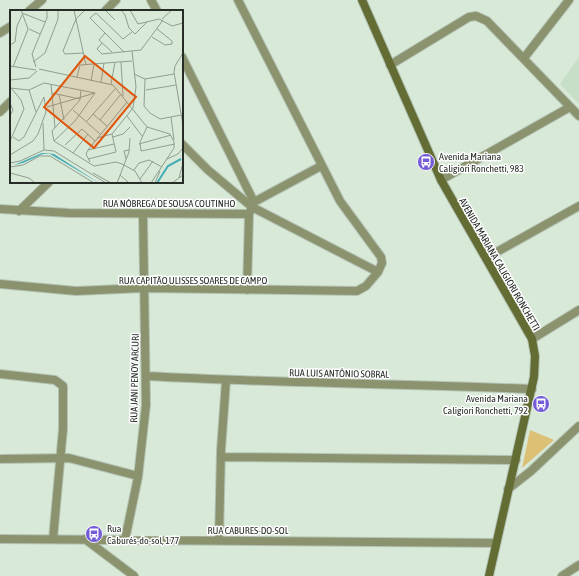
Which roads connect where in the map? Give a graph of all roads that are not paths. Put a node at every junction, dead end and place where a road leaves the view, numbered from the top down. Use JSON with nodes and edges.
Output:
{"nodes":[{"id":1,"x":42,"y":0,"type":"edge"},
{"id":2,"x":116,"y":0,"type":"edge"},
{"id":3,"x":151,"y":0,"type":"edge"},
{"id":4,"x":238,"y":0,"type":"edge"},
{"id":5,"x":362,"y":0,"type":"edge"},
{"id":6,"x":569,"y":0,"type":"edge"},
{"id":7,"x":32,"y":6,"type":"edge"},
{"id":8,"x":106,"y":10,"type":"edge"},
{"id":9,"x":156,"y":10,"type":"edge"},
{"id":10,"x":10,"y":27,"type":"edge"},
{"id":11,"x":0,"y":33,"type":"edge"},
{"id":12,"x":524,"y":58,"type":"junction"},
{"id":13,"x":183,"y":60,"type":"edge"},
{"id":14,"x":390,"y":65,"type":"junction"},
{"id":15,"x":10,"y":102,"type":"edge"},
{"id":16,"x":570,"y":107,"type":"junction"},
{"id":17,"x":0,"y":112,"type":"edge"},
{"id":18,"x":579,"y":116,"type":"edge"},
{"id":19,"x":183,"y":145,"type":"edge"},
{"id":20,"x":321,"y":166,"type":"junction"},
{"id":21,"x":441,"y":180,"type":"junction"},
{"id":22,"x":48,"y":183,"type":"edge"},
{"id":23,"x":579,"y":206,"type":"edge"},
{"id":24,"x":252,"y":207,"type":"junction"},
{"id":25,"x":0,"y":209,"type":"edge"},
{"id":26,"x":19,"y":211,"type":"junction"},
{"id":27,"x":143,"y":214,"type":"junction"},
{"id":28,"x":486,"y":258,"type":"junction"},
{"id":29,"x":378,"y":272,"type":"junction"},
{"id":30,"x":0,"y":284,"type":"edge"},
{"id":31,"x":144,"y":288,"type":"junction"},
{"id":32,"x":247,"y":290,"type":"junction"},
{"id":33,"x":579,"y":310,"type":"edge"},
{"id":34,"x":532,"y":339,"type":"junction"},
{"id":35,"x":0,"y":374,"type":"edge"},
{"id":36,"x":146,"y":376,"type":"junction"},
{"id":37,"x":226,"y":381,"type":"junction"},
{"id":38,"x":532,"y":389,"type":"junction"},
{"id":39,"x":579,"y":426,"type":"edge"},
{"id":40,"x":221,"y":457,"type":"junction"},
{"id":41,"x":60,"y":458,"type":"junction"},
{"id":42,"x":0,"y":459,"type":"edge"},
{"id":43,"x":516,"y":460,"type":"junction"},
{"id":44,"x":138,"y":476,"type":"junction"},
{"id":45,"x":508,"y":489,"type":"junction"},
{"id":46,"x":0,"y":539,"type":"edge"},
{"id":47,"x":53,"y":539,"type":"junction"},
{"id":48,"x":85,"y":539,"type":"junction"},
{"id":49,"x":125,"y":540,"type":"junction"},
{"id":50,"x":219,"y":540,"type":"junction"},
{"id":51,"x":496,"y":543,"type":"junction"},
{"id":52,"x":579,"y":565,"type":"edge"},
{"id":53,"x":134,"y":576,"type":"edge"},
{"id":54,"x":489,"y":576,"type":"edge"},
{"id":55,"x":562,"y":576,"type":"edge"}],
"edges":[{"from":1,"to":7,"type":"street"},
{"from":2,"to":8,"type":"street"},
{"from":3,"to":9,"type":"street"},
{"from":4,"to":20,"type":"street"},
{"from":5,"to":14,"type":"street","name":"AVENIDA MARIANA CALIGIORI RONCHETTI"},
{"from":6,"to":12,"type":"street"},
{"from":10,"to":11,"type":"street"},
{"from":12,"to":14,"type":"street"},
{"from":12,"to":16,"type":"street"},
{"from":13,"to":24,"type":"street"},
{"from":14,"to":21,"type":"street","name":"AVENIDA MARIANA CALIGIORI RONCHETTI"},
{"from":15,"to":17,"type":"street"},
{"from":16,"to":18,"type":"street"},
{"from":16,"to":21,"type":"street"},
{"from":19,"to":24,"type":"street"},
{"from":20,"to":24,"type":"street","name":"RUA NÓBREGA DE SOUSA COUTINHO"},
{"from":20,"to":29,"type":"street"},
{"from":21,"to":28,"type":"street","name":"AVENIDA MARIANA CALIGIORI RONCHETTI"},
{"from":22,"to":26,"type":"street"},
{"from":23,"to":28,"type":"street"},
{"from":24,"to":27,"type":"street","name":"RUA NÓBREGA DE SOUSA COUTINHO"},
{"from":24,"to":29,"type":"street"},
{"from":24,"to":32,"type":"street"},
{"from":25,"to":26,"type":"street","name":"RUA NÓBREGA DE SOUSA COUTINHO"},
{"from":26,"to":27,"type":"street","name":"RUA NÓBREGA DE SOUSA COUTINHO"},
{"from":27,"to":31,"type":"street","name":"RUA JANI PENOY ARCURI"},
{"from":28,"to":34,"type":"street","name":"AVENIDA MARIANA CALIGIORI RONCHETTI"},
{"from":29,"to":32,"type":"street","name":"RUA CAPITÃO ULISSES SOARES DE CAMPO"},
{"from":30,"to":31,"type":"street","name":"RUA CAPITÃO ULISSES SOARES DE CAMPO"},
{"from":31,"to":32,"type":"street","name":"RUA CAPITÃO ULISSES SOARES DE CAMPO"},
{"from":31,"to":36,"type":"street","name":"RUA JANI PENOY ARCURI"},
{"from":33,"to":34,"type":"street"},
{"from":34,"to":38,"type":"street","name":"AVENIDA MARIANA CALIGIORI RONCHETTI"},
{"from":35,"to":41,"type":"street"},
{"from":36,"to":37,"type":"street","name":"RUA LUIS ANTÔNIO SOBRAL"},
{"from":36,"to":44,"type":"street","name":"RUA JANI PENOY ARCURI"},
{"from":37,"to":38,"type":"street","name":"RUA LUIS ANTÔNIO SOBRAL"},
{"from":37,"to":40,"type":"street"},
{"from":38,"to":43,"type":"street","name":"AVENIDA MARIANA CALIGIORI RONCHETTI"},
{"from":39,"to":45,"type":"street"},
{"from":40,"to":43,"type":"street"},
{"from":40,"to":50,"type":"street"},
{"from":41,"to":42,"type":"street"},
{"from":41,"to":44,"type":"street"},
{"from":41,"to":47,"type":"street"},
{"from":43,"to":45,"type":"street","name":"AVENIDA MARIANA CALIGIORI RONCHETTI"},
{"from":44,"to":49,"type":"street","name":"RUA JANI PENOY ARCURI"},
{"from":45,"to":51,"type":"street","name":"AVENIDA MARIANA CALIGIORI RONCHETTI"},
{"from":46,"to":47,"type":"street","name":"RUA CABURES-DO-SOL"},
{"from":47,"to":48,"type":"street","name":"RUA CABURES-DO-SOL"},
{"from":48,"to":49,"type":"street","name":"RUA CABURES-DO-SOL"},
{"from":48,"to":53,"type":"street"},
{"from":49,"to":50,"type":"street","name":"RUA CABURES-DO-SOL"},
{"from":50,"to":51,"type":"street","name":"RUA CABURES-DO-SOL"},
{"from":51,"to":54,"type":"street","name":"AVENIDA MARIANA CALIGIORI RONCHETTI"},
{"from":52,"to":55,"type":"street"}]}
